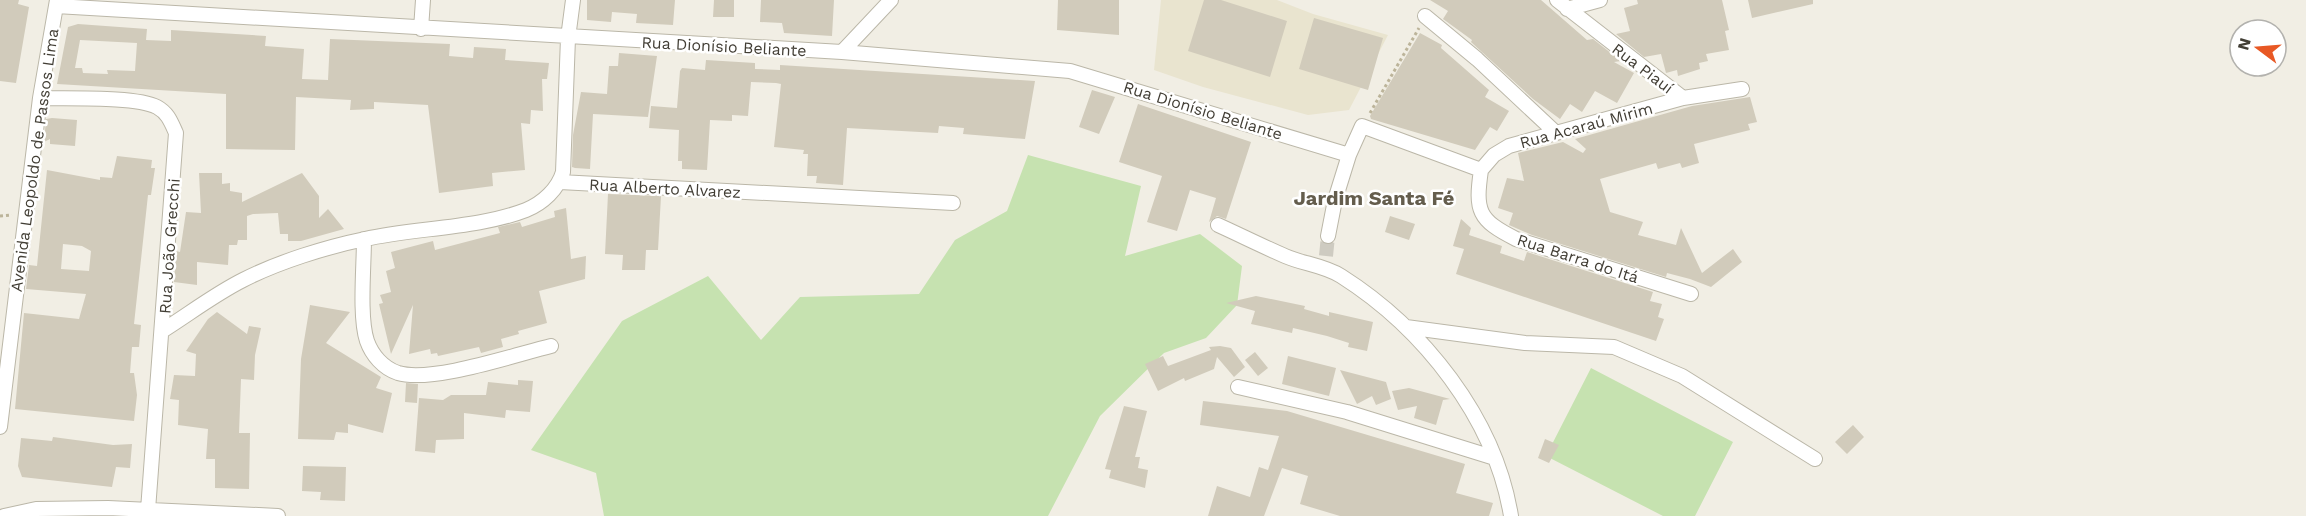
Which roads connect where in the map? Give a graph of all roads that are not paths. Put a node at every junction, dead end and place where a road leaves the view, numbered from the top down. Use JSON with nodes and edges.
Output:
{"nodes":[{"id":1,"x":423,"y":0,"type":"edge"},
{"id":2,"x":573,"y":0,"type":"edge"},
{"id":3,"x":891,"y":0,"type":"edge"},
{"id":4,"x":1600,"y":0,"type":"edge"},
{"id":5,"x":56,"y":3,"type":"edge"},
{"id":6,"x":1562,"y":4,"type":"edge"},
{"id":7,"x":1425,"y":16,"type":"road end"},
{"id":8,"x":421,"y":29,"type":"junction"},
{"id":9,"x":568,"y":38,"type":"junction"},
{"id":10,"x":842,"y":52,"type":"junction"},
{"id":11,"x":1742,"y":89,"type":"dead end"},
{"id":12,"x":40,"y":98,"type":"junction"},
{"id":13,"x":1683,"y":98,"type":"junction"},
{"id":14,"x":1555,"y":132,"type":"junction"},
{"id":15,"x":1349,"y":155,"type":"junction"},
{"id":16,"x":1481,"y":170,"type":"junction"},
{"id":17,"x":560,"y":182,"type":"junction"},
{"id":18,"x":953,"y":203,"type":"dead end"},
{"id":19,"x":1218,"y":225,"type":"dead end"},
{"id":20,"x":1328,"y":236,"type":"tunnel mouth"},
{"id":21,"x":364,"y":239,"type":"junction"},
{"id":22,"x":1691,"y":294,"type":"dead end"},
{"id":23,"x":1406,"y":327,"type":"junction"},
{"id":24,"x":162,"y":331,"type":"junction"},
{"id":25,"x":551,"y":346,"type":"dead end"},
{"id":26,"x":1238,"y":387,"type":"dead end"},
{"id":27,"x":0,"y":427,"type":"edge"},
{"id":28,"x":1495,"y":458,"type":"junction"},
{"id":29,"x":1815,"y":459,"type":"dead end"},
{"id":30,"x":148,"y":510,"type":"junction"},
{"id":31,"x":4,"y":516,"type":"edge"},
{"id":32,"x":278,"y":516,"type":"edge"},
{"id":33,"x":1511,"y":516,"type":"edge"}],
"edges":[{"from":1,"to":8,"type":"street"},
{"from":2,"to":9,"type":"street"},
{"from":3,"to":10,"type":"street"},
{"from":4,"to":6,"type":"street"},
{"from":5,"to":8,"type":"street","name":"Rua Dionísio Beliante"},
{"from":5,"to":12,"type":"street","name":"Avenida Leopoldo de Passos Lima"},
{"from":6,"to":13,"type":"street","name":"Rua Piauí"},
{"from":7,"to":14,"type":"street"},
{"from":8,"to":9,"type":"street","name":"Rua Dionísio Beliante"},
{"from":9,"to":10,"type":"street","name":"Rua Dionísio Beliante"},
{"from":9,"to":17,"type":"street"},
{"from":10,"to":15,"type":"street","name":"Rua Dionísio Beliante"},
{"from":11,"to":13,"type":"street","name":"Rua Piauí"},
{"from":12,"to":24,"type":"street","name":"Rua João Grecchi"},
{"from":12,"to":27,"type":"street","name":"Avenida Leopoldo de Passos Lima"},
{"from":13,"to":14,"type":"street","name":"Rua Acaraú Mirim"},
{"from":14,"to":16,"type":"street","name":"Rua Acaraú Mirim"},
{"from":15,"to":16,"type":"street"},
{"from":15,"to":20,"type":"street"},
{"from":16,"to":22,"type":"street","name":"Rua Barra do Itá"},
{"from":17,"to":18,"type":"street","name":"Rua Alberto Alvarez"},
{"from":17,"to":21,"type":"street"},
{"from":19,"to":23,"type":"street"},
{"from":21,"to":24,"type":"street"},
{"from":21,"to":25,"type":"street"},
{"from":23,"to":28,"type":"street"},
{"from":23,"to":29,"type":"street"},
{"from":24,"to":30,"type":"street","name":"Rua João Grecchi"},
{"from":26,"to":28,"type":"street"},
{"from":28,"to":33,"type":"street"},
{"from":30,"to":31,"type":"street"},
{"from":30,"to":32,"type":"street"}]}
